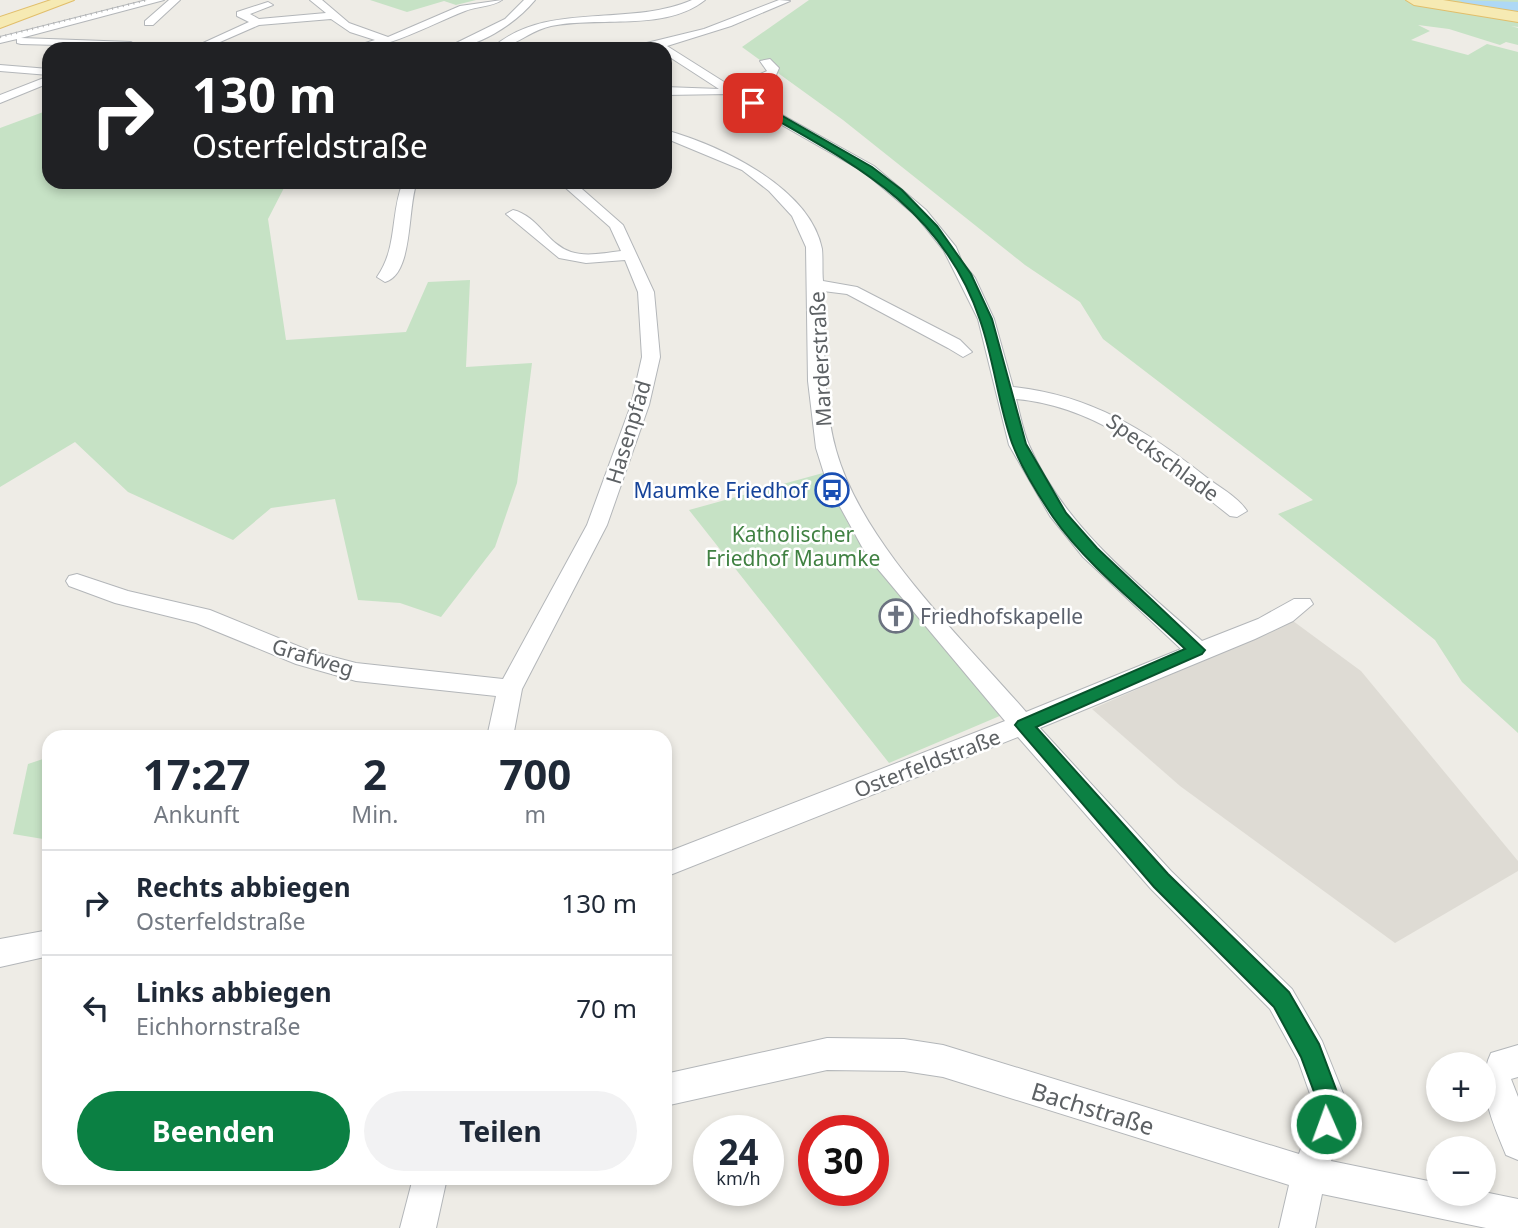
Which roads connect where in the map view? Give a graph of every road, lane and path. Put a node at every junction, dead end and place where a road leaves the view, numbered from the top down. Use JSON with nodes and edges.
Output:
{"nodes":[{"id":1,"x":66,"y":0,"type":"edge"},
{"id":2,"x":159,"y":0,"type":"edge"},
{"id":3,"x":175,"y":0,"type":"edge"},
{"id":4,"x":315,"y":0,"type":"edge"},
{"id":5,"x":497,"y":0,"type":"edge"},
{"id":6,"x":530,"y":0,"type":"edge"},
{"id":7,"x":700,"y":0,"type":"edge"},
{"id":8,"x":1414,"y":0,"type":"edge"},
{"id":9,"x":785,"y":1,"type":"edge"},
{"id":10,"x":268,"y":5,"type":"dead end"},
{"id":11,"x":331,"y":16,"type":"junction"},
{"id":12,"x":1518,"y":17,"type":"edge"},
{"id":13,"x":257,"y":22,"type":"junction"},
{"id":14,"x":149,"y":23,"type":"dead end"},
{"id":15,"x":1,"y":34,"type":"edge"},
{"id":16,"x":389,"y":41,"type":"junction"},
{"id":17,"x":96,"y":42,"type":"edge"},
{"id":18,"x":211,"y":42,"type":"edge"},
{"id":19,"x":384,"y":42,"type":"edge"},
{"id":20,"x":465,"y":42,"type":"edge"},
{"id":21,"x":508,"y":42,"type":"edge"},
{"id":22,"x":672,"y":43,"type":"edge"},
{"id":23,"x":672,"y":54,"type":"edge"},
{"id":24,"x":766,"y":61,"type":"dead end"},
{"id":25,"x":0,"y":68,"type":"edge"},
{"id":26,"x":42,"y":71,"type":"edge"},
{"id":27,"x":42,"y":82,"type":"edge"},
{"id":28,"x":729,"y":90,"type":"junction"},
{"id":29,"x":672,"y":92,"type":"edge"},
{"id":30,"x":0,"y":99,"type":"edge"},
{"id":31,"x":672,"y":137,"type":"edge"},
{"id":32,"x":408,"y":189,"type":"edge"},
{"id":33,"x":574,"y":189,"type":"edge"},
{"id":34,"x":513,"y":214,"type":"dead end"},
{"id":35,"x":631,"y":255,"type":"junction"},
{"id":36,"x":385,"y":277,"type":"dead end"},
{"id":37,"x":817,"y":285,"type":"junction"},
{"id":38,"x":963,"y":352,"type":"dead end"},
{"id":39,"x":1004,"y":392,"type":"junction"},
{"id":40,"x":1237,"y":511,"type":"dead end"},
{"id":41,"x":77,"y":581,"type":"dead end"},
{"id":42,"x":1302,"y":604,"type":"dead end"},
{"id":43,"x":1196,"y":650,"type":"junction"},
{"id":44,"x":510,"y":689,"type":"junction"},
{"id":45,"x":1024,"y":725,"type":"junction"},
{"id":46,"x":501,"y":730,"type":"edge"},
{"id":47,"x":672,"y":862,"type":"edge"},
{"id":48,"x":42,"y":944,"type":"edge"},
{"id":49,"x":0,"y":953,"type":"edge"},
{"id":50,"x":1518,"y":1061,"type":"edge"},
{"id":51,"x":672,"y":1088,"type":"edge"},
{"id":52,"x":1518,"y":1143,"type":"edge"},
{"id":53,"x":1309,"y":1174,"type":"junction"},
{"id":54,"x":428,"y":1185,"type":"edge"},
{"id":55,"x":1518,"y":1217,"type":"edge"},
{"id":56,"x":418,"y":1228,"type":"edge"},
{"id":57,"x":1297,"y":1228,"type":"edge"}],
"edges":[{"from":1,"to":15,"type":"main road"},
{"from":2,"to":15,"type":"street"},
{"from":3,"to":14,"type":"street"},
{"from":4,"to":11,"type":"street"},
{"from":5,"to":16,"type":"street"},
{"from":6,"to":20,"type":"street"},
{"from":7,"to":21,"type":"street"},
{"from":8,"to":12,"type":"main road"},
{"from":9,"to":22,"type":"street"},
{"from":10,"to":13,"type":"street"},
{"from":11,"to":13,"type":"street"},
{"from":11,"to":16,"type":"street"},
{"from":13,"to":18,"type":"street"},
{"from":15,"to":17,"type":"street"},
{"from":16,"to":19,"type":"street"},
{"from":23,"to":28,"type":"street"},
{"from":24,"to":28,"type":"street"},
{"from":25,"to":26,"type":"street"},
{"from":27,"to":30,"type":"street"},
{"from":28,"to":29,"type":"street"},
{"from":28,"to":39,"type":"street"},
{"from":31,"to":37,"type":"street","name":"Marderstraße"},
{"from":32,"to":36,"type":"street"},
{"from":33,"to":35,"type":"street","name":"Hasenpfad"},
{"from":34,"to":35,"type":"street"},
{"from":35,"to":44,"type":"street","name":"Hasenpfad"},
{"from":37,"to":38,"type":"street"},
{"from":37,"to":45,"type":"street","name":"Marderstraße"},
{"from":39,"to":40,"type":"street","name":"Speckschlade"},
{"from":39,"to":43,"type":"street"},
{"from":41,"to":44,"type":"street","name":"Grafweg"},
{"from":42,"to":43,"type":"street","name":"Osterfeldstraße"},
{"from":43,"to":45,"type":"street","name":"Osterfeldstraße"},
{"from":44,"to":46,"type":"street"},
{"from":45,"to":47,"type":"street","name":"Osterfeldstraße"},
{"from":45,"to":53,"type":"street"},
{"from":48,"to":49,"type":"street"},
{"from":50,"to":52,"type":"street"},
{"from":51,"to":53,"type":"street","name":"Bachstraße"},
{"from":53,"to":55,"type":"street","name":"Bachstraße"},
{"from":53,"to":57,"type":"street"},
{"from":54,"to":56,"type":"street"}]}
